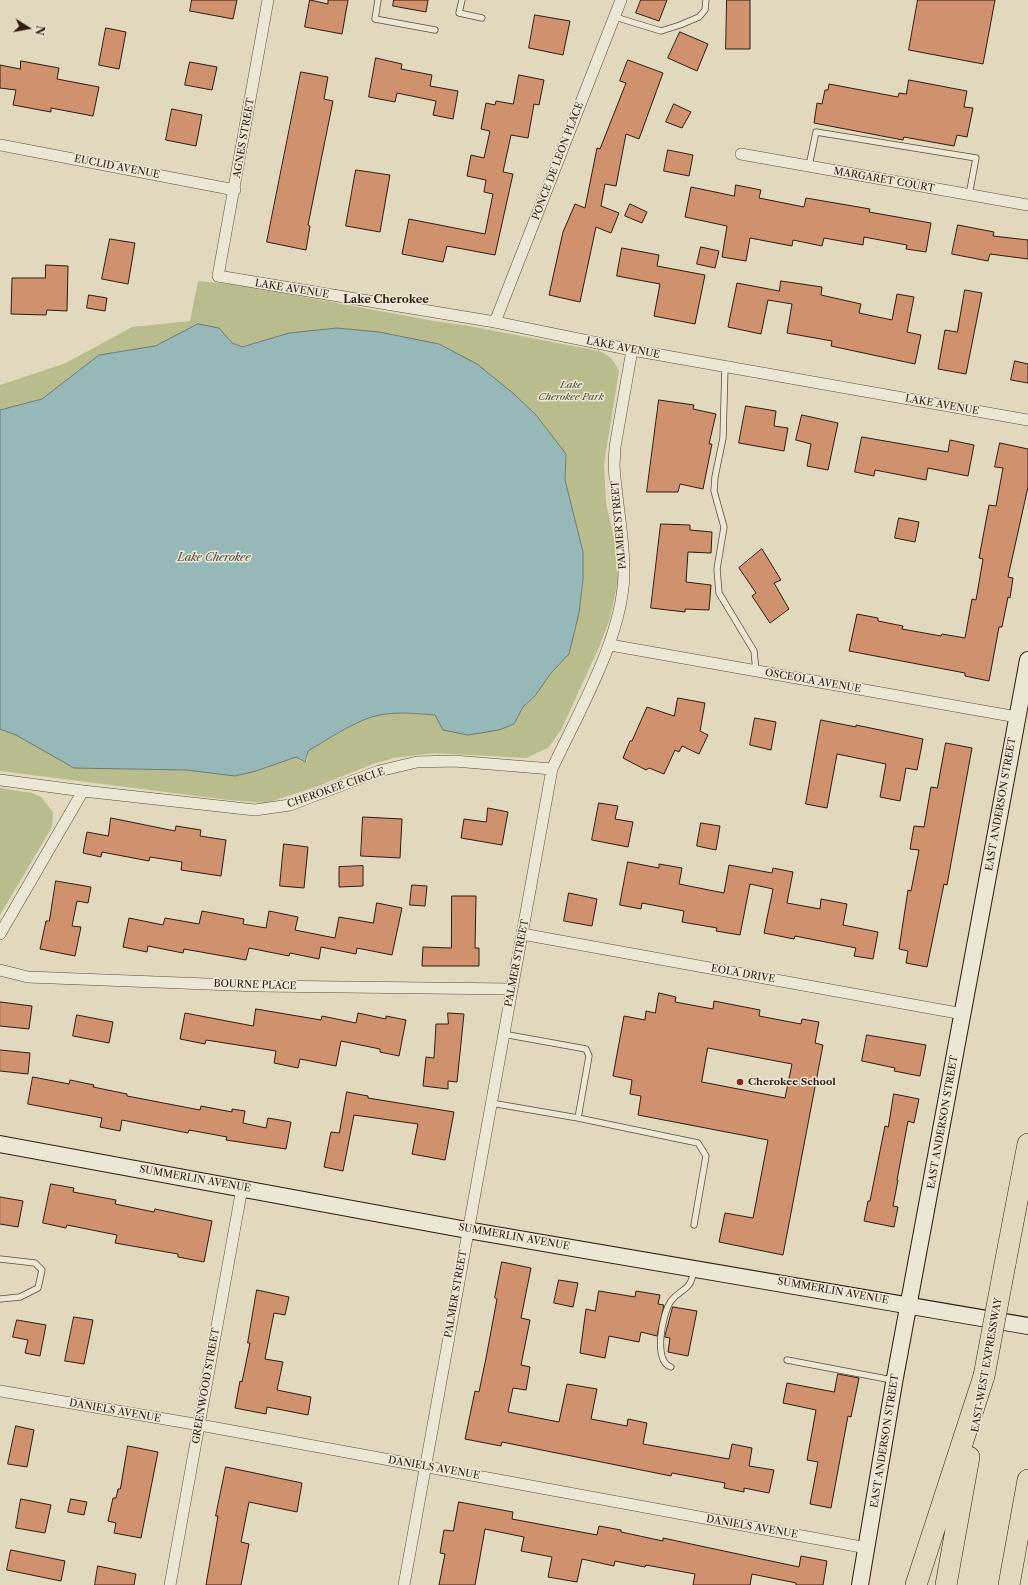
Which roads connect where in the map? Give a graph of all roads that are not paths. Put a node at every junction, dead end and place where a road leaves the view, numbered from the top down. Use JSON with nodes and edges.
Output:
{"nodes":[{"id":1,"x":268,"y":0,"type":"edge"},
{"id":2,"x":378,"y":0,"type":"edge"},
{"id":3,"x":462,"y":0,"type":"edge"},
{"id":4,"x":621,"y":0,"type":"edge"},
{"id":5,"x":706,"y":0,"type":"edge"},
{"id":6,"x":615,"y":16,"type":"junction"},
{"id":7,"x":482,"y":18,"type":"dead end"},
{"id":8,"x":435,"y":30,"type":"dead end"},
{"id":9,"x":0,"y":145,"type":"edge"},
{"id":10,"x":741,"y":154,"type":"dead end"},
{"id":11,"x":809,"y":166,"type":"junction"},
{"id":12,"x":235,"y":190,"type":"junction"},
{"id":13,"x":969,"y":195,"type":"junction"},
{"id":14,"x":1028,"y":205,"type":"edge"},
{"id":15,"x":218,"y":276,"type":"joint"},
{"id":16,"x":495,"y":322,"type":"junction"},
{"id":17,"x":632,"y":350,"type":"junction"},
{"id":18,"x":725,"y":367,"type":"junction"},
{"id":19,"x":1028,"y":420,"type":"edge"},
{"id":20,"x":610,"y":645,"type":"junction"},
{"id":21,"x":1028,"y":660,"type":"edge"},
{"id":22,"x":756,"y":671,"type":"junction"},
{"id":23,"x":1017,"y":717,"type":"junction"},
{"id":24,"x":552,"y":769,"type":"junction"},
{"id":25,"x":0,"y":780,"type":"edge"},
{"id":26,"x":83,"y":791,"type":"junction"},
{"id":27,"x":0,"y":934,"type":"edge"},
{"id":28,"x":522,"y":934,"type":"junction"},
{"id":29,"x":0,"y":970,"type":"edge"},
{"id":30,"x":512,"y":989,"type":"junction"},
{"id":31,"x":963,"y":1014,"type":"junction"},
{"id":32,"x":503,"y":1034,"type":"junction"},
{"id":33,"x":491,"y":1103,"type":"junction"},
{"id":34,"x":578,"y":1118,"type":"junction"},
{"id":35,"x":0,"y":1144,"type":"edge"},
{"id":36,"x":1028,"y":1144,"type":"edge"},
{"id":37,"x":242,"y":1188,"type":"junction"},
{"id":38,"x":694,"y":1225,"type":"dead end"},
{"id":39,"x":468,"y":1230,"type":"junction"},
{"id":40,"x":0,"y":1259,"type":"edge"},
{"id":41,"x":694,"y":1268,"type":"junction"},
{"id":42,"x":0,"y":1299,"type":"edge"},
{"id":43,"x":909,"y":1304,"type":"junction"},
{"id":44,"x":1028,"y":1326,"type":"edge"},
{"id":45,"x":787,"y":1360,"type":"dead end"},
{"id":46,"x":672,"y":1367,"type":"dead end"},
{"id":47,"x":984,"y":1376,"type":"junction"},
{"id":48,"x":895,"y":1380,"type":"junction"},
{"id":49,"x":0,"y":1391,"type":"edge"},
{"id":50,"x":200,"y":1425,"type":"junction"},
{"id":51,"x":426,"y":1467,"type":"junction"},
{"id":52,"x":1028,"y":1480,"type":"edge"},
{"id":53,"x":867,"y":1548,"type":"junction"},
{"id":54,"x":170,"y":1585,"type":"edge"},
{"id":55,"x":404,"y":1585,"type":"edge"},
{"id":56,"x":860,"y":1585,"type":"edge"},
{"id":57,"x":916,"y":1585,"type":"edge"},
{"id":58,"x":946,"y":1585,"type":"edge"},
{"id":59,"x":1009,"y":1585,"type":"edge"}],
"edges":[{"from":1,"to":12,"type":"street","name":"AGNES STREET"},
{"from":2,"to":8,"type":"lane"},
{"from":3,"to":7,"type":"lane"},
{"from":4,"to":6,"type":"street","name":"PONCE DE LEON PLACE"},
{"from":5,"to":6,"type":"lane"},
{"from":6,"to":16,"type":"street","name":"PONCE DE LEON PLACE"},
{"from":9,"to":12,"type":"street","name":"EUCLID AVENUE"},
{"from":10,"to":11,"type":"street","name":"MARGARET COURT"},
{"from":11,"to":13,"type":"street","name":"MARGARET COURT"},
{"from":11,"to":13,"type":"lane"},
{"from":12,"to":15,"type":"street","name":"AGNES STREET"},
{"from":13,"to":14,"type":"street","name":"MARGARET COURT"},
{"from":15,"to":16,"type":"street","name":"LAKE AVENUE"},
{"from":16,"to":17,"type":"street","name":"LAKE AVENUE"},
{"from":17,"to":18,"type":"street","name":"LAKE AVENUE"},
{"from":17,"to":20,"type":"street","name":"PALMER STREET"},
{"from":18,"to":19,"type":"street","name":"LAKE AVENUE"},
{"from":18,"to":22,"type":"lane"},
{"from":20,"to":22,"type":"street","name":"OSCEOLA AVENUE"},
{"from":20,"to":24,"type":"street","name":"PALMER STREET"},
{"from":21,"to":23,"type":"street","name":"EAST ANDERSON STREET"},
{"from":22,"to":23,"type":"street","name":"OSCEOLA AVENUE"},
{"from":23,"to":31,"type":"street","name":"EAST ANDERSON STREET"},
{"from":24,"to":26,"type":"street","name":"CHEROKEE CIRCLE"},
{"from":24,"to":28,"type":"street","name":"PALMER STREET"},
{"from":25,"to":26,"type":"street","name":"CHEROKEE CIRCLE"},
{"from":26,"to":27,"type":"street"},
{"from":28,"to":30,"type":"street","name":"PALMER STREET"},
{"from":28,"to":31,"type":"street","name":"EOLA DRIVE"},
{"from":29,"to":30,"type":"street","name":"BOURNE PLACE"},
{"from":30,"to":32,"type":"street","name":"PALMER STREET"},
{"from":31,"to":43,"type":"street","name":"EAST ANDERSON STREET"},
{"from":32,"to":33,"type":"street","name":"PALMER STREET"},
{"from":32,"to":34,"type":"lane"},
{"from":33,"to":34,"type":"lane"},
{"from":33,"to":39,"type":"street","name":"PALMER STREET"},
{"from":34,"to":38,"type":"lane"},
{"from":35,"to":37,"type":"street","name":"SUMMERLIN AVENUE"},
{"from":36,"to":47,"type":"highway","name":"EAST-WEST EXPRESSWAY","bridge":true},
{"from":37,"to":39,"type":"street","name":"SUMMERLIN AVENUE"},
{"from":37,"to":50,"type":"street","name":"GREENWOOD STREET"},
{"from":39,"to":41,"type":"street","name":"SUMMERLIN AVENUE"},
{"from":39,"to":51,"type":"street","name":"PALMER STREET"},
{"from":40,"to":42,"type":"lane"},
{"from":41,"to":43,"type":"street","name":"SUMMERLIN AVENUE"},
{"from":41,"to":46,"type":"lane"},
{"from":43,"to":44,"type":"street","name":"SUMMERLIN AVENUE"},
{"from":43,"to":48,"type":"street","name":"EAST ANDERSON STREET"},
{"from":45,"to":48,"type":"lane"},
{"from":47,"to":57,"type":"highway"},
{"from":47,"to":58,"type":"highway","name":"EAST-WEST EXPRESSWAY"},
{"from":48,"to":53,"type":"street","name":"EAST ANDERSON STREET"},
{"from":49,"to":50,"type":"street","name":"DANIELS AVENUE"},
{"from":50,"to":51,"type":"street","name":"DANIELS AVENUE"},
{"from":50,"to":54,"type":"street","name":"GREENWOOD STREET"},
{"from":51,"to":53,"type":"street","name":"DANIELS AVENUE"},
{"from":51,"to":55,"type":"street","name":"PALMER STREET"},
{"from":52,"to":59,"type":"highway"},
{"from":53,"to":56,"type":"street","name":"EAST ANDERSON STREET"}]}
